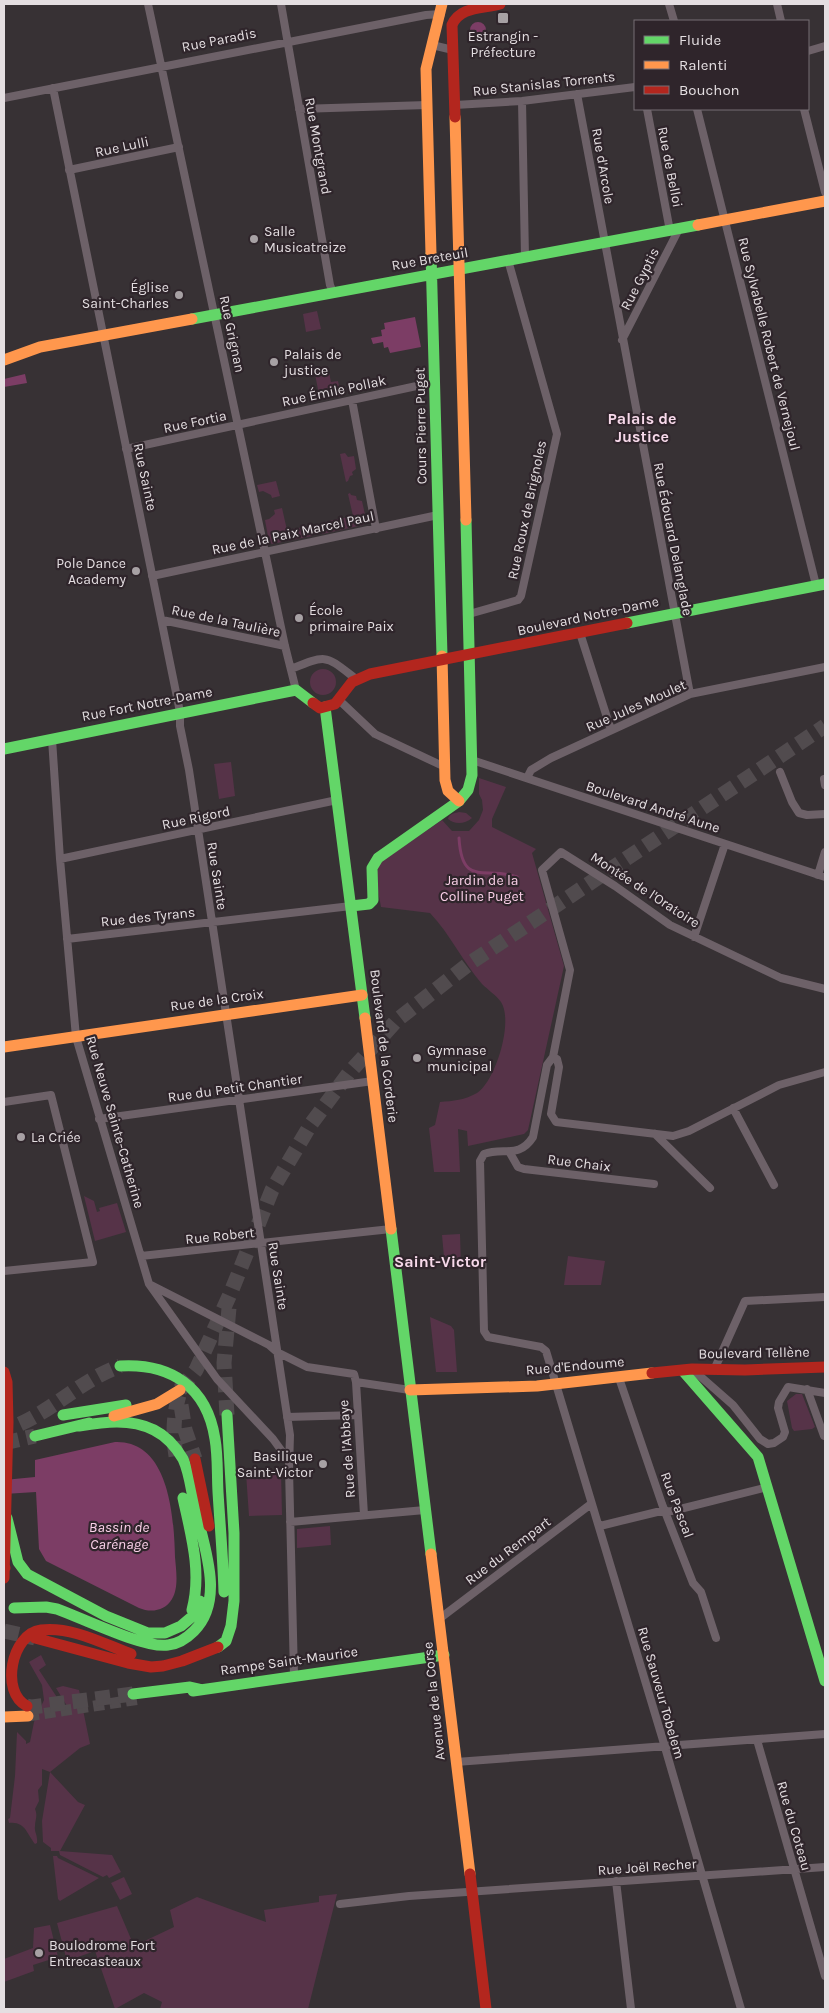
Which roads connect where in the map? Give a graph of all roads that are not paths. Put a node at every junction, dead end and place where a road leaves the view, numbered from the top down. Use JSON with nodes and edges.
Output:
{"nodes":[{"id":1,"x":148,"y":4,"type":"edge"},
{"id":2,"x":281,"y":4,"type":"edge"},
{"id":3,"x":500,"y":4,"type":"edge"},
{"id":4,"x":669,"y":4,"type":"edge"},
{"id":5,"x":777,"y":4,"type":"edge"},
{"id":6,"x":442,"y":9,"type":"edge"},
{"id":7,"x":456,"y":18,"type":"junction"},
{"id":8,"x":674,"y":20,"type":"edge"},
{"id":9,"x":781,"y":20,"type":"edge"},
{"id":10,"x":288,"y":42,"type":"junction"},
{"id":11,"x":432,"y":45,"type":"junction"},
{"id":12,"x":825,"y":46,"type":"edge"},
{"id":13,"x":453,"y":50,"type":"junction"},
{"id":14,"x":809,"y":51,"type":"edge"},
{"id":15,"x":162,"y":67,"type":"junction"},
{"id":16,"x":634,"y":87,"type":"edge"},
{"id":17,"x":53,"y":88,"type":"junction"},
{"id":18,"x":577,"y":94,"type":"junction"},
{"id":19,"x":4,"y":98,"type":"edge"},
{"id":20,"x":522,"y":101,"type":"junction"},
{"id":21,"x":427,"y":105,"type":"junction"},
{"id":22,"x":455,"y":105,"type":"junction"},
{"id":23,"x":299,"y":109,"type":"junction"},
{"id":24,"x":646,"y":110,"type":"edge"},
{"id":25,"x":697,"y":110,"type":"edge"},
{"id":26,"x":804,"y":110,"type":"edge"},
{"id":27,"x":179,"y":147,"type":"junction"},
{"id":28,"x":69,"y":170,"type":"junction"},
{"id":29,"x":825,"y":192,"type":"edge"},
{"id":30,"x":825,"y":201,"type":"edge"},
{"id":31,"x":725,"y":220,"type":"junction"},
{"id":32,"x":674,"y":230,"type":"junction"},
{"id":33,"x":604,"y":242,"type":"junction"},
{"id":34,"x":525,"y":256,"type":"junction"},
{"id":35,"x":508,"y":260,"type":"junction"},
{"id":36,"x":460,"y":269,"type":"junction"},
{"id":37,"x":432,"y":274,"type":"junction"},
{"id":38,"x":333,"y":292,"type":"junction"},
{"id":39,"x":216,"y":314,"type":"junction"},
{"id":40,"x":102,"y":336,"type":"junction"},
{"id":41,"x":622,"y":340,"type":"junction"},
{"id":42,"x":4,"y":360,"type":"edge"},
{"id":43,"x":435,"y":382,"type":"junction"},
{"id":44,"x":352,"y":400,"type":"junction"},
{"id":45,"x":239,"y":425,"type":"junction"},
{"id":46,"x":126,"y":449,"type":"junction"},
{"id":47,"x":438,"y":516,"type":"junction"},
{"id":48,"x":376,"y":529,"type":"junction"},
{"id":49,"x":265,"y":551,"type":"junction"},
{"id":50,"x":152,"y":576,"type":"junction"},
{"id":51,"x":821,"y":584,"type":"edge"},
{"id":52,"x":468,"y":614,"type":"junction"},
{"id":53,"x":675,"y":614,"type":"junction"},
{"id":54,"x":162,"y":620,"type":"junction"},
{"id":55,"x":580,"y":633,"type":"junction"},
{"id":56,"x":285,"y":646,"type":"junction"},
{"id":57,"x":470,"y":655,"type":"junction"},
{"id":58,"x":442,"y":660,"type":"junction"},
{"id":59,"x":825,"y":667,"type":"edge"},
{"id":60,"x":291,"y":669,"type":"junction"},
{"id":61,"x":356,"y":679,"type":"junction"},
{"id":62,"x":296,"y":690,"type":"junction"},
{"id":63,"x":690,"y":694,"type":"junction"},
{"id":64,"x":338,"y":700,"type":"junction"},
{"id":65,"x":325,"y":707,"type":"junction"},
{"id":66,"x":178,"y":714,"type":"junction"},
{"id":67,"x":611,"y":730,"type":"junction"},
{"id":68,"x":52,"y":739,"type":"junction"},
{"id":69,"x":4,"y":749,"type":"edge"},
{"id":70,"x":472,"y":760,"type":"junction"},
{"id":71,"x":445,"y":767,"type":"junction"},
{"id":72,"x":780,"y":772,"type":"dead end"},
{"id":73,"x":526,"y":778,"type":"junction"},
{"id":74,"x":337,"y":800,"type":"junction"},
{"id":75,"x":459,"y":801,"type":"junction"},
{"id":76,"x":825,"y":814,"type":"edge"},
{"id":77,"x":198,"y":830,"type":"junction"},
{"id":78,"x":725,"y":844,"type":"junction"},
{"id":79,"x":825,"y":852,"type":"edge"},
{"id":80,"x":60,"y":859,"type":"junction"},
{"id":81,"x":822,"y":876,"type":"edge"},
{"id":82,"x":351,"y":906,"type":"junction"},
{"id":83,"x":212,"y":922,"type":"junction"},
{"id":84,"x":694,"y":937,"type":"junction"},
{"id":85,"x":66,"y":939,"type":"junction"},
{"id":86,"x":825,"y":988,"type":"edge"},
{"id":87,"x":362,"y":994,"type":"junction"},
{"id":88,"x":226,"y":1014,"type":"junction"},
{"id":89,"x":76,"y":1037,"type":"junction"},
{"id":90,"x":4,"y":1047,"type":"edge"},
{"id":91,"x":553,"y":1057,"type":"junction"},
{"id":92,"x":825,"y":1072,"type":"edge"},
{"id":93,"x":373,"y":1081,"type":"junction"},
{"id":94,"x":239,"y":1100,"type":"junction"},
{"id":95,"x":4,"y":1102,"type":"edge"},
{"id":96,"x":732,"y":1108,"type":"junction"},
{"id":97,"x":99,"y":1119,"type":"junction"},
{"id":98,"x":655,"y":1134,"type":"junction"},
{"id":99,"x":510,"y":1153,"type":"junction"},
{"id":100,"x":654,"y":1184,"type":"dead end"},
{"id":101,"x":774,"y":1186,"type":"dead end"},
{"id":102,"x":710,"y":1188,"type":"dead end"},
{"id":103,"x":390,"y":1229,"type":"junction"},
{"id":104,"x":261,"y":1244,"type":"junction"},
{"id":105,"x":141,"y":1256,"type":"junction"},
{"id":106,"x":4,"y":1271,"type":"edge"},
{"id":107,"x":149,"y":1284,"type":"junction"},
{"id":108,"x":825,"y":1297,"type":"edge"},
{"id":109,"x":277,"y":1352,"type":"junction"},
{"id":110,"x":120,"y":1366,"type":"tunnel mouth"},
{"id":111,"x":825,"y":1367,"type":"edge"},
{"id":112,"x":687,"y":1370,"type":"junction"},
{"id":113,"x":714,"y":1370,"type":"junction"},
{"id":114,"x":4,"y":1372,"type":"edge"},
{"id":115,"x":619,"y":1378,"type":"junction"},
{"id":116,"x":356,"y":1382,"type":"junction"},
{"id":117,"x":556,"y":1384,"type":"junction"},
{"id":118,"x":807,"y":1389,"type":"junction"},
{"id":119,"x":410,"y":1390,"type":"junction"},
{"id":120,"x":825,"y":1393,"type":"edge"},
{"id":121,"x":357,"y":1414,"type":"junction"},
{"id":122,"x":64,"y":1415,"type":"dead end"},
{"id":123,"x":227,"y":1415,"type":"tunnel mouth"},
{"id":124,"x":287,"y":1417,"type":"junction"},
{"id":125,"x":80,"y":1426,"type":"junction"},
{"id":126,"x":35,"y":1436,"type":"tunnel mouth"},
{"id":127,"x":824,"y":1436,"type":"dead end"},
{"id":128,"x":5,"y":1446,"type":"edge"},
{"id":129,"x":195,"y":1459,"type":"tunnel mouth"},
{"id":130,"x":289,"y":1461,"type":"junction"},
{"id":131,"x":177,"y":1464,"type":"tunnel mouth"},
{"id":132,"x":768,"y":1487,"type":"junction"},
{"id":133,"x":591,"y":1504,"type":"junction"},
{"id":134,"x":195,"y":1508,"type":"junction"},
{"id":135,"x":6,"y":1509,"type":"edge"},
{"id":136,"x":425,"y":1510,"type":"junction"},
{"id":137,"x":666,"y":1511,"type":"junction"},
{"id":138,"x":364,"y":1516,"type":"junction"},
{"id":139,"x":290,"y":1522,"type":"junction"},
{"id":140,"x":600,"y":1526,"type":"junction"},
{"id":141,"x":4,"y":1570,"type":"edge"},
{"id":142,"x":14,"y":1608,"type":"dead end"},
{"id":143,"x":106,"y":1616,"type":"junction"},
{"id":144,"x":440,"y":1619,"type":"junction"},
{"id":145,"x":181,"y":1626,"type":"junction"},
{"id":146,"x":194,"y":1632,"type":"junction"},
{"id":147,"x":35,"y":1638,"type":"tunnel mouth"},
{"id":148,"x":716,"y":1638,"type":"dead end"},
{"id":149,"x":94,"y":1641,"type":"junction"},
{"id":150,"x":145,"y":1643,"type":"junction"},
{"id":151,"x":208,"y":1653,"type":"junction"},
{"id":152,"x":444,"y":1655,"type":"junction"},
{"id":153,"x":4,"y":1656,"type":"edge"},
{"id":154,"x":184,"y":1659,"type":"junction"},
{"id":155,"x":823,"y":1663,"type":"edge"},
{"id":156,"x":294,"y":1675,"type":"junction"},
{"id":157,"x":825,"y":1681,"type":"edge"},
{"id":158,"x":136,"y":1697,"type":"tunnel mouth"},
{"id":159,"x":6,"y":1715,"type":"edge"},
{"id":160,"x":825,"y":1734,"type":"edge"},
{"id":161,"x":757,"y":1740,"type":"junction"},
{"id":162,"x":664,"y":1746,"type":"junction"},
{"id":163,"x":456,"y":1762,"type":"junction"},
{"id":164,"x":825,"y":1867,"type":"edge"},
{"id":165,"x":794,"y":1869,"type":"junction"},
{"id":166,"x":701,"y":1876,"type":"junction"},
{"id":167,"x":616,"y":1881,"type":"junction"},
{"id":168,"x":471,"y":1891,"type":"junction"},
{"id":169,"x":340,"y":1904,"type":"dead end"},
{"id":170,"x":825,"y":1976,"type":"edge"},
{"id":171,"x":486,"y":2009,"type":"edge"},
{"id":172,"x":632,"y":2009,"type":"edge"},
{"id":173,"x":741,"y":2009,"type":"edge"}],
"edges":[{"from":1,"to":15,"type":"street","name":"Rue Grignan"},
{"from":2,"to":10,"type":"street","name":"Rue Montgrand"},
{"from":3,"to":7,"type":"main road"},
{"from":4,"to":8,"type":"street"},
{"from":5,"to":9,"type":"street"},
{"from":6,"to":7,"type":"main road"},
{"from":6,"to":10,"type":"street","name":"Rue Paradis"},
{"from":6,"to":11,"type":"main road","name":"Cours Pierre Puget"},
{"from":7,"to":13,"type":"main road"},
{"from":10,"to":15,"type":"street","name":"Rue Paradis"},
{"from":10,"to":23,"type":"street","name":"Rue Montgrand"},
{"from":11,"to":13,"type":"street"},
{"from":11,"to":21,"type":"main road","name":"Cours Pierre Puget"},
{"from":12,"to":14,"type":"street"},
{"from":13,"to":22,"type":"main road"},
{"from":15,"to":17,"type":"street","name":"Rue Paradis"},
{"from":15,"to":27,"type":"street","name":"Rue Grignan"},
{"from":16,"to":18,"type":"street","name":"Rue Stanislas Torrents"},
{"from":17,"to":19,"type":"street","name":"Rue Paradis"},
{"from":17,"to":28,"type":"street","name":"Rue Sainte"},
{"from":18,"to":20,"type":"street","name":"Rue Stanislas Torrents"},
{"from":18,"to":33,"type":"street","name":"Rue d'Arcole"},
{"from":20,"to":22,"type":"street","name":"Rue Stanislas Torrents"},
{"from":20,"to":34,"type":"street"},
{"from":21,"to":23,"type":"street"},
{"from":21,"to":37,"type":"main road","name":"Cours Pierre Puget"},
{"from":22,"to":36,"type":"main road"},
{"from":23,"to":38,"type":"street","name":"Rue Montgrand"},
{"from":24,"to":32,"type":"street","name":"Rue de Belloi"},
{"from":25,"to":31,"type":"street","name":"Rue Sylvabelle Robert de Vernejoul"},
{"from":26,"to":29,"type":"street"},
{"from":27,"to":28,"type":"street","name":"Rue Lulli"},
{"from":27,"to":39,"type":"street","name":"Rue Grignan"},
{"from":28,"to":40,"type":"street","name":"Rue Sainte"},
{"from":30,"to":31,"type":"main road","name":"Rue Breteuil"},
{"from":31,"to":32,"type":"main road","name":"Rue Breteuil"},
{"from":31,"to":51,"type":"street","name":"Rue Sylvabelle Robert de Vernejoul"},
{"from":32,"to":33,"type":"main road","name":"Rue Breteuil"},
{"from":32,"to":41,"type":"street","name":"Rue Gyptis"},
{"from":33,"to":34,"type":"main road","name":"Rue Breteuil"},
{"from":33,"to":41,"type":"street","name":"Rue Édouard Delanglade"},
{"from":34,"to":35,"type":"main road","name":"Rue Breteuil"},
{"from":35,"to":36,"type":"main road","name":"Rue Breteuil"},
{"from":35,"to":52,"type":"street","name":"Rue Roux de Brignoles"},
{"from":36,"to":37,"type":"main road","name":"Rue Breteuil"},
{"from":36,"to":52,"type":"main road"},
{"from":37,"to":38,"type":"main road","name":"Rue Breteuil"},
{"from":37,"to":43,"type":"main road","name":"Cours Pierre Puget"},
{"from":38,"to":39,"type":"main road","name":"Rue Breteuil"},
{"from":39,"to":40,"type":"main road","name":"Rue Breteuil"},
{"from":39,"to":45,"type":"street","name":"Rue Grignan"},
{"from":40,"to":42,"type":"main road","name":"Rue Breteuil"},
{"from":40,"to":46,"type":"street","name":"Rue Sainte"},
{"from":41,"to":53,"type":"street","name":"Rue Édouard Delanglade"},
{"from":43,"to":44,"type":"street","name":"Rue Émile Pollak"},
{"from":43,"to":47,"type":"main road","name":"Cours Pierre Puget"},
{"from":44,"to":45,"type":"street","name":"Rue Émile Pollak"},
{"from":44,"to":48,"type":"street"},
{"from":45,"to":46,"type":"street","name":"Rue Fortia"},
{"from":45,"to":49,"type":"street","name":"Rue Grignan"},
{"from":46,"to":50,"type":"street","name":"Rue Sainte"},
{"from":47,"to":48,"type":"street","name":"Rue de la Paix Marcel Paul"},
{"from":47,"to":58,"type":"main road","name":"Cours Pierre Puget"},
{"from":48,"to":49,"type":"street","name":"Rue de la Paix Marcel Paul"},
{"from":49,"to":50,"type":"street","name":"Rue de la Paix Marcel Paul"},
{"from":49,"to":56,"type":"street","name":"Rue Grignan"},
{"from":50,"to":54,"type":"street","name":"Rue Sainte"},
{"from":51,"to":53,"type":"main road","name":"Boulevard Notre-Dame"},
{"from":52,"to":57,"type":"main road"},
{"from":53,"to":55,"type":"main road","name":"Boulevard Notre-Dame"},
{"from":53,"to":63,"type":"street","name":"Rue Édouard Delanglade"},
{"from":54,"to":56,"type":"street","name":"Rue de la Taulière"},
{"from":54,"to":66,"type":"street","name":"Rue Sainte"},
{"from":55,"to":57,"type":"main road","name":"Boulevard Notre-Dame"},
{"from":55,"to":67,"type":"street"},
{"from":56,"to":60,"type":"street","name":"Rue Grignan"},
{"from":57,"to":58,"type":"main road","name":"Boulevard Notre-Dame"},
{"from":57,"to":70,"type":"main road"},
{"from":58,"to":61,"type":"main road","name":"Boulevard Notre-Dame"},
{"from":58,"to":71,"type":"main road","name":"Cours Pierre Puget"},
{"from":59,"to":63,"type":"street","name":"Rue Jules Moulet"},
{"from":60,"to":61,"type":"street"},
{"from":60,"to":62,"type":"street","name":"Rue Grignan"},
{"from":61,"to":64,"type":"main road"},
{"from":62,"to":65,"type":"main road"},
{"from":62,"to":66,"type":"main road","name":"Rue Fort Notre-Dame"},
{"from":63,"to":67,"type":"street","name":"Rue Jules Moulet"},
{"from":64,"to":65,"type":"main road"},
{"from":64,"to":71,"type":"street"},
{"from":65,"to":74,"type":"main road","name":"Boulevard de la Corderie"},
{"from":66,"to":68,"type":"main road","name":"Rue Fort Notre-Dame"},
{"from":66,"to":77,"type":"street","name":"Rue Sainte"},
{"from":67,"to":73,"type":"street","name":"Rue Jules Moulet"},
{"from":68,"to":69,"type":"main road","name":"Rue Fort Notre-Dame"},
{"from":68,"to":80,"type":"street","name":"Rue Neuve Sainte-Catherine"},
{"from":70,"to":73,"type":"street","name":"Boulevard André Aune"},
{"from":70,"to":75,"type":"main road"},
{"from":71,"to":75,"type":"main road","name":"Cours Pierre Puget"},
{"from":72,"to":76,"type":"street"},
{"from":73,"to":78,"type":"street","name":"Boulevard André Aune"},
{"from":74,"to":77,"type":"street","name":"Rue Rigord"},
{"from":74,"to":82,"type":"main road","name":"Boulevard de la Corderie"},
{"from":75,"to":82,"type":"main road"},
{"from":77,"to":80,"type":"street","name":"Rue Rigord"},
{"from":77,"to":83,"type":"street","name":"Rue Sainte"},
{"from":78,"to":81,"type":"street","name":"Boulevard André Aune"},
{"from":78,"to":84,"type":"street"},
{"from":79,"to":81,"type":"street"},
{"from":80,"to":85,"type":"street","name":"Rue Neuve Sainte-Catherine"},
{"from":82,"to":83,"type":"street","name":"Rue des Tyrans"},
{"from":82,"to":87,"type":"main road","name":"Boulevard de la Corderie"},
{"from":83,"to":85,"type":"street","name":"Rue des Tyrans"},
{"from":83,"to":88,"type":"street","name":"Rue Sainte"},
{"from":84,"to":86,"type":"street","name":"Montée de l'Oratoire"},
{"from":84,"to":91,"type":"street","name":"Montée de l'Oratoire"},
{"from":85,"to":89,"type":"street","name":"Rue Neuve Sainte-Catherine"},
{"from":87,"to":88,"type":"main road","name":"Rue de la Croix"},
{"from":87,"to":93,"type":"main road","name":"Boulevard de la Corderie"},
{"from":88,"to":89,"type":"main road","name":"Rue de la Croix"},
{"from":88,"to":94,"type":"street","name":"Rue Sainte"},
{"from":89,"to":90,"type":"main road","name":"Rue de la Croix"},
{"from":89,"to":97,"type":"street","name":"Rue Neuve Sainte-Catherine"},
{"from":91,"to":98,"type":"street"},
{"from":91,"to":99,"type":"street"},
{"from":92,"to":96,"type":"street"},
{"from":93,"to":94,"type":"street","name":"Rue du Petit Chantier"},
{"from":93,"to":103,"type":"main road","name":"Boulevard de la Corderie"},
{"from":94,"to":97,"type":"street","name":"Rue du Petit Chantier"},
{"from":94,"to":104,"type":"street","name":"Rue Sainte"},
{"from":95,"to":106,"type":"street"},
{"from":96,"to":98,"type":"street"},
{"from":96,"to":101,"type":"street"},
{"from":97,"to":105,"type":"street","name":"Rue Neuve Sainte-Catherine"},
{"from":98,"to":102,"type":"street"},
{"from":99,"to":100,"type":"street","name":"Rue Chaix"},
{"from":99,"to":117,"type":"street","name":"Rue Sauveur Tobelem"},
{"from":103,"to":104,"type":"street","name":"Rue Robert"},
{"from":103,"to":119,"type":"main road","name":"Boulevard de la Corderie"},
{"from":104,"to":105,"type":"street","name":"Rue Robert"},
{"from":104,"to":109,"type":"street","name":"Rue Sainte"},
{"from":105,"to":107,"type":"street","name":"Rue Neuve Sainte-Catherine"},
{"from":107,"to":109,"type":"street","name":"Rue d'Endoume"},
{"from":107,"to":130,"type":"street","name":"Rue Neuve Sainte-Catherine"},
{"from":108,"to":113,"type":"street"},
{"from":109,"to":116,"type":"street","name":"Rue d'Endoume"},
{"from":109,"to":124,"type":"street","name":"Rue Sainte"},
{"from":110,"to":151,"type":"main road"},
{"from":111,"to":113,"type":"main road","name":"Boulevard Tellène"},
{"from":112,"to":113,"type":"main road","name":"Boulevard Tellène"},
{"from":112,"to":115,"type":"main road","name":"Rue d'Endoume"},
{"from":112,"to":118,"type":"street"},
{"from":112,"to":132,"type":"main road"},
{"from":114,"to":128,"type":"main road"},
{"from":115,"to":117,"type":"main road","name":"Rue d'Endoume"},
{"from":115,"to":137,"type":"street","name":"Rue Pascal"},
{"from":116,"to":119,"type":"street","name":"Rue d'Endoume"},
{"from":116,"to":121,"type":"street","name":"Rue de l'Abbaye"},
{"from":117,"to":119,"type":"main road","name":"Rue d'Endoume"},
{"from":117,"to":133,"type":"street","name":"Rue Sauveur Tobelem"},
{"from":118,"to":120,"type":"street"},
{"from":118,"to":127,"type":"street"},
{"from":119,"to":136,"type":"main road","name":"Avenue de la Corse"},
{"from":121,"to":124,"type":"street"},
{"from":121,"to":138,"type":"street","name":"Rue de l'Abbaye"},
{"from":122,"to":125,"type":"main road"},
{"from":123,"to":151,"type":"main road"},
{"from":124,"to":130,"type":"street","name":"Rue Sainte"},
{"from":125,"to":126,"type":"main road"},
{"from":125,"to":134,"type":"main road"},
{"from":128,"to":135,"type":"main road"},
{"from":129,"to":146,"type":"main road"},
{"from":130,"to":139,"type":"street","name":"Rue Sainte"},
{"from":131,"to":145,"type":"main road"},
{"from":132,"to":137,"type":"street"},
{"from":132,"to":155,"type":"main road"},
{"from":133,"to":140,"type":"street","name":"Rue Sauveur Tobelem"},
{"from":133,"to":144,"type":"street","name":"Rue du Rempart"},
{"from":134,"to":145,"type":"main road"},
{"from":134,"to":146,"type":"main road"},
{"from":135,"to":141,"type":"main road"},
{"from":135,"to":143,"type":"main road"},
{"from":136,"to":138,"type":"street"},
{"from":136,"to":144,"type":"main road","name":"Avenue de la Corse"},
{"from":137,"to":140,"type":"street"},
{"from":137,"to":148,"type":"street","name":"Rue Pascal"},
{"from":138,"to":139,"type":"street"},
{"from":139,"to":156,"type":"street","name":"Rue Sainte"},
{"from":140,"to":162,"type":"street","name":"Rue Sauveur Tobelem"},
{"from":142,"to":150,"type":"main road"},
{"from":143,"to":145,"type":"main road"},
{"from":143,"to":150,"type":"main road"},
{"from":144,"to":152,"type":"main road","name":"Avenue de la Corse"},
{"from":146,"to":150,"type":"main road"},
{"from":147,"to":154,"type":"main road"},
{"from":149,"to":153,"type":"main road"},
{"from":149,"to":154,"type":"main road"},
{"from":149,"to":159,"type":"main road"},
{"from":151,"to":154,"type":"main road"},
{"from":152,"to":156,"type":"main road","name":"Rampe Saint-Maurice"},
{"from":152,"to":163,"type":"main road","name":"Avenue de la Corse"},
{"from":155,"to":157,"type":"main road"},
{"from":156,"to":158,"type":"main road","name":"Rampe Saint-Maurice"},
{"from":160,"to":161,"type":"street"},
{"from":161,"to":162,"type":"street"},
{"from":161,"to":165,"type":"street","name":"Rue du Coteau"},
{"from":162,"to":163,"type":"street"},
{"from":162,"to":166,"type":"street","name":"Rue Sauveur Tobelem"},
{"from":163,"to":168,"type":"main road","name":"Avenue de la Corse"},
{"from":164,"to":165,"type":"street","name":"Rue Joël Recher"},
{"from":165,"to":166,"type":"street","name":"Rue Joël Recher"},
{"from":165,"to":170,"type":"street","name":"Rue du Coteau"},
{"from":166,"to":167,"type":"street","name":"Rue Joël Recher"},
{"from":166,"to":173,"type":"street","name":"Rue Sauveur Tobelem"},
{"from":167,"to":168,"type":"street","name":"Rue Joël Recher"},
{"from":167,"to":172,"type":"street"},
{"from":168,"to":169,"type":"street","name":"Rue Joël Recher"},
{"from":168,"to":171,"type":"main road","name":"Avenue de la Corse"}]}
